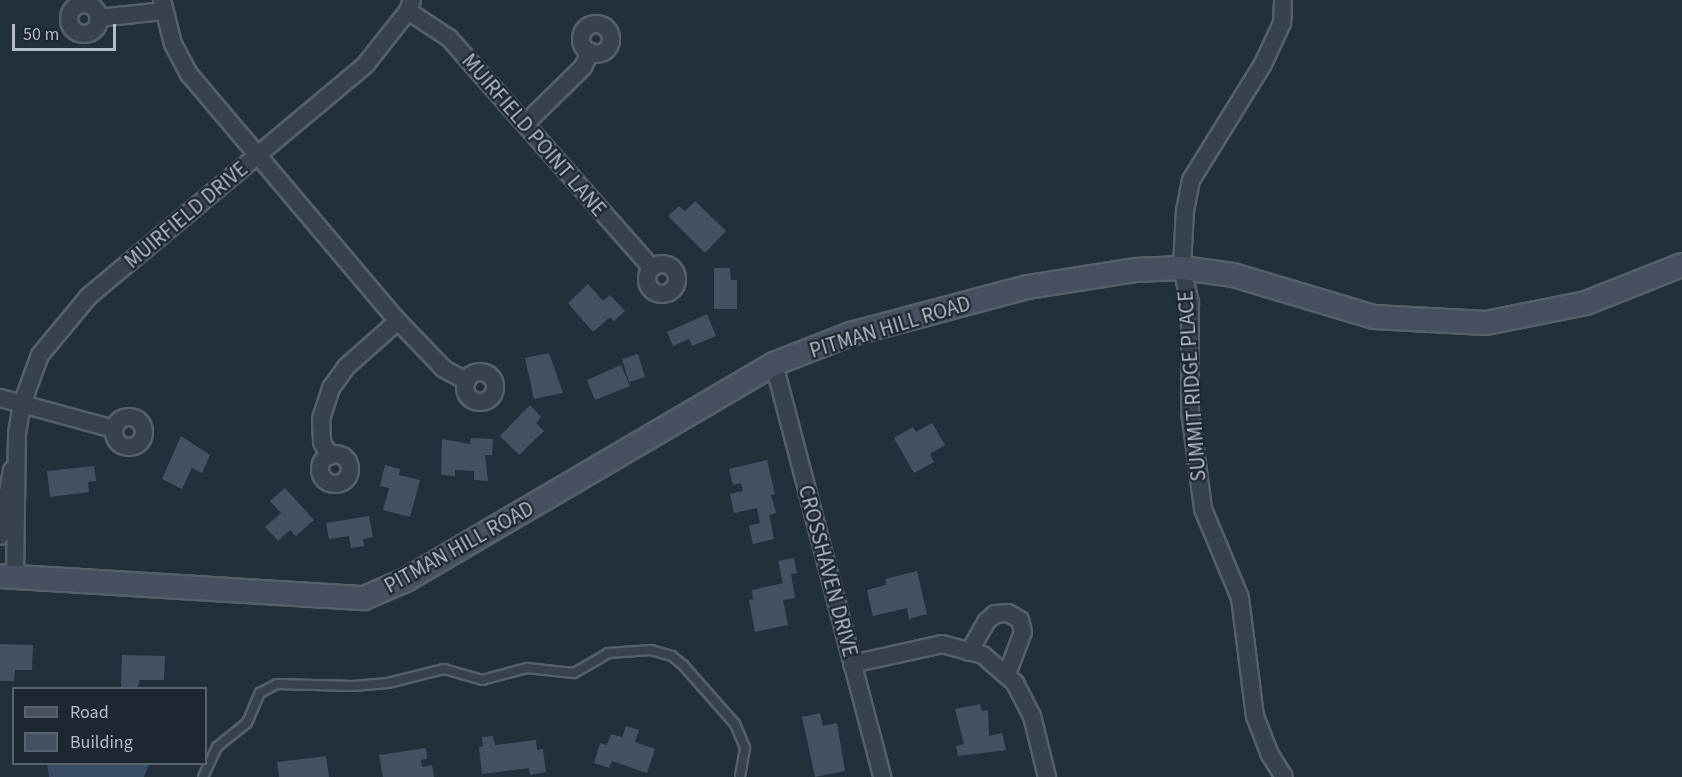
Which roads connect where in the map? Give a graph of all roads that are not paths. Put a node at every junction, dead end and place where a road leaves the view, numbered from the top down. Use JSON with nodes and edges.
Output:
{"nodes":[{"id":1,"x":1283,"y":0,"type":"edge"},
{"id":2,"x":162,"y":5,"type":"edge"},
{"id":3,"x":410,"y":6,"type":"edge"},
{"id":4,"x":98,"y":18,"type":"dead end"},
{"id":5,"x":590,"y":52,"type":"dead end"},
{"id":6,"x":525,"y":124,"type":"junction"},
{"id":7,"x":260,"y":153,"type":"junction"},
{"id":8,"x":1682,"y":265,"type":"edge"},
{"id":9,"x":652,"y":268,"type":"dead end"},
{"id":10,"x":1182,"y":268,"type":"junction"},
{"id":11,"x":398,"y":321,"type":"junction"},
{"id":12,"x":774,"y":364,"type":"junction"},
{"id":13,"x":467,"y":381,"type":"dead end"},
{"id":14,"x":0,"y":399,"type":"edge"},
{"id":15,"x":22,"y":404,"type":"junction"},
{"id":16,"x":114,"y":429,"type":"dead end"},
{"id":17,"x":330,"y":456,"type":"dead end"},
{"id":18,"x":14,"y":463,"type":"junction"},
{"id":19,"x":0,"y":536,"type":"edge"},
{"id":20,"x":8,"y":577,"type":"edge"},
{"id":21,"x":969,"y":652,"type":"junction"},
{"id":22,"x":852,"y":664,"type":"junction"},
{"id":23,"x":1007,"y":674,"type":"junction"},
{"id":24,"x":202,"y":777,"type":"edge"},
{"id":25,"x":740,"y":777,"type":"edge"},
{"id":26,"x":882,"y":777,"type":"edge"},
{"id":27,"x":1047,"y":777,"type":"edge"},
{"id":28,"x":1284,"y":777,"type":"edge"}],
"edges":[{"from":1,"to":10,"type":"street","name":"SUMMIT RIDGE PLACE"},
{"from":2,"to":4,"type":"street"},
{"from":2,"to":7,"type":"street"},
{"from":3,"to":6,"type":"street","name":"MUIRFIELD POINT LANE"},
{"from":3,"to":7,"type":"street","name":"MUIRFIELD DRIVE"},
{"from":5,"to":6,"type":"street"},
{"from":6,"to":9,"type":"street","name":"MUIRFIELD POINT LANE"},
{"from":7,"to":11,"type":"street"},
{"from":7,"to":15,"type":"street","name":"MUIRFIELD DRIVE"},
{"from":8,"to":10,"type":"street","name":"PITMAN HILL ROAD"},
{"from":10,"to":12,"type":"street","name":"PITMAN HILL ROAD"},
{"from":10,"to":28,"type":"street","name":"SUMMIT RIDGE PLACE"},
{"from":11,"to":13,"type":"street"},
{"from":11,"to":17,"type":"street"},
{"from":12,"to":20,"type":"street","name":"PITMAN HILL ROAD"},
{"from":12,"to":22,"type":"street","name":"CROSSHAVEN DRIVE"},
{"from":14,"to":15,"type":"street"},
{"from":15,"to":16,"type":"street"},
{"from":15,"to":18,"type":"street","name":"MUIRFIELD DRIVE"},
{"from":18,"to":19,"type":"street","name":"MUIRFIELD DRIVE"},
{"from":18,"to":20,"type":"street","name":"MUIRFIELD DRIVE"},
{"from":21,"to":22,"type":"street"},
{"from":21,"to":23,"type":"street"},
{"from":21,"to":23,"type":"street"},
{"from":22,"to":26,"type":"street","name":"CROSSHAVEN DRIVE"},
{"from":23,"to":27,"type":"street"},
{"from":24,"to":25,"type":"lane"}]}
